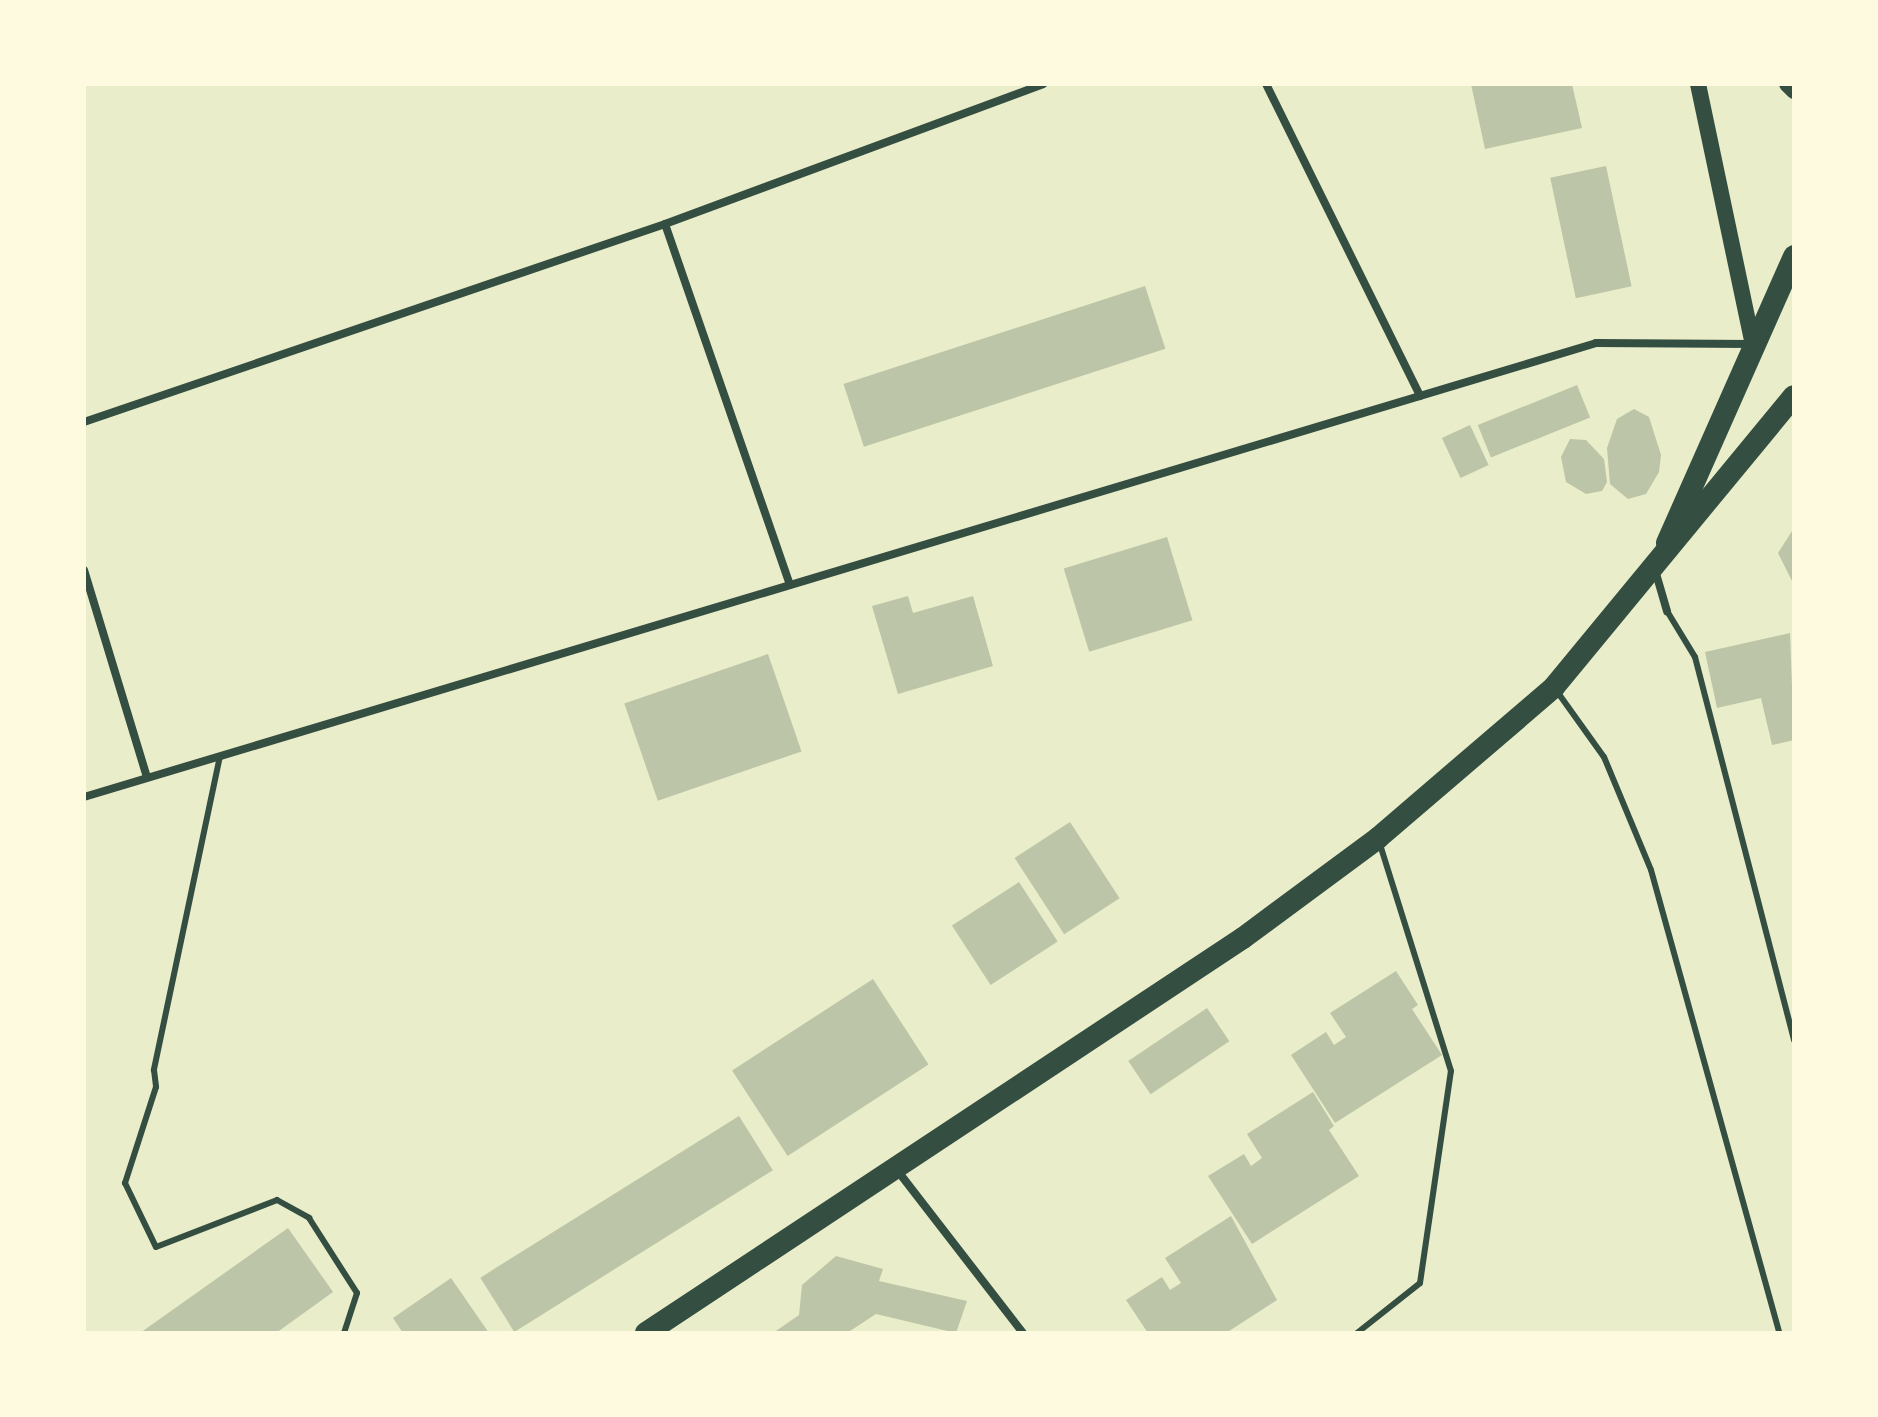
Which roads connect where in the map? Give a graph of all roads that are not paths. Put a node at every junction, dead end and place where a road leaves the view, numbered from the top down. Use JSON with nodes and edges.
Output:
{"nodes":[{"id":1,"x":1043,"y":84,"type":"edge"},
{"id":2,"x":1266,"y":84,"type":"edge"},
{"id":3,"x":1698,"y":84,"type":"edge"},
{"id":4,"x":1787,"y":84,"type":"edge"},
{"id":5,"x":1794,"y":91,"type":"edge"},
{"id":6,"x":665,"y":224,"type":"junction"},
{"id":7,"x":1794,"y":256,"type":"edge"},
{"id":8,"x":1753,"y":344,"type":"junction"},
{"id":9,"x":1420,"y":396,"type":"junction"},
{"id":10,"x":1794,"y":396,"type":"edge"},
{"id":11,"x":84,"y":422,"type":"edge"},
{"id":12,"x":84,"y":570,"type":"edge"},
{"id":13,"x":1655,"y":570,"type":"junction"},
{"id":14,"x":790,"y":585,"type":"junction"},
{"id":15,"x":1667,"y":611,"type":"joint"},
{"id":16,"x":1554,"y":687,"type":"junction"},
{"id":17,"x":220,"y":756,"type":"junction"},
{"id":18,"x":147,"y":778,"type":"junction"},
{"id":19,"x":84,"y":797,"type":"edge"},
{"id":20,"x":1378,"y":838,"type":"junction"},
{"id":21,"x":1794,"y":1040,"type":"edge"},
{"id":22,"x":894,"y":1166,"type":"junction"},
{"id":23,"x":344,"y":1333,"type":"edge"},
{"id":24,"x":646,"y":1333,"type":"edge"},
{"id":25,"x":1023,"y":1333,"type":"edge"},
{"id":26,"x":1357,"y":1333,"type":"edge"},
{"id":27,"x":1779,"y":1333,"type":"edge"}],
"edges":[{"from":1,"to":6,"type":"street"},
{"from":2,"to":9,"type":"street"},
{"from":3,"to":8,"type":"main road"},
{"from":4,"to":5,"type":"main road"},
{"from":6,"to":11,"type":"street"},
{"from":6,"to":14,"type":"street"},
{"from":7,"to":8,"type":"highway"},
{"from":8,"to":9,"type":"street"},
{"from":8,"to":13,"type":"highway"},
{"from":9,"to":14,"type":"street"},
{"from":10,"to":13,"type":"highway"},
{"from":12,"to":18,"type":"street"},
{"from":13,"to":15,"type":"street"},
{"from":13,"to":16,"type":"highway"},
{"from":14,"to":17,"type":"street"},
{"from":15,"to":21,"type":"lane"},
{"from":16,"to":20,"type":"highway"},
{"from":16,"to":27,"type":"lane"},
{"from":17,"to":18,"type":"street"},
{"from":17,"to":23,"type":"lane"},
{"from":18,"to":19,"type":"street"},
{"from":20,"to":22,"type":"highway"},
{"from":20,"to":26,"type":"lane"},
{"from":22,"to":24,"type":"highway"},
{"from":22,"to":25,"type":"street"}]}
